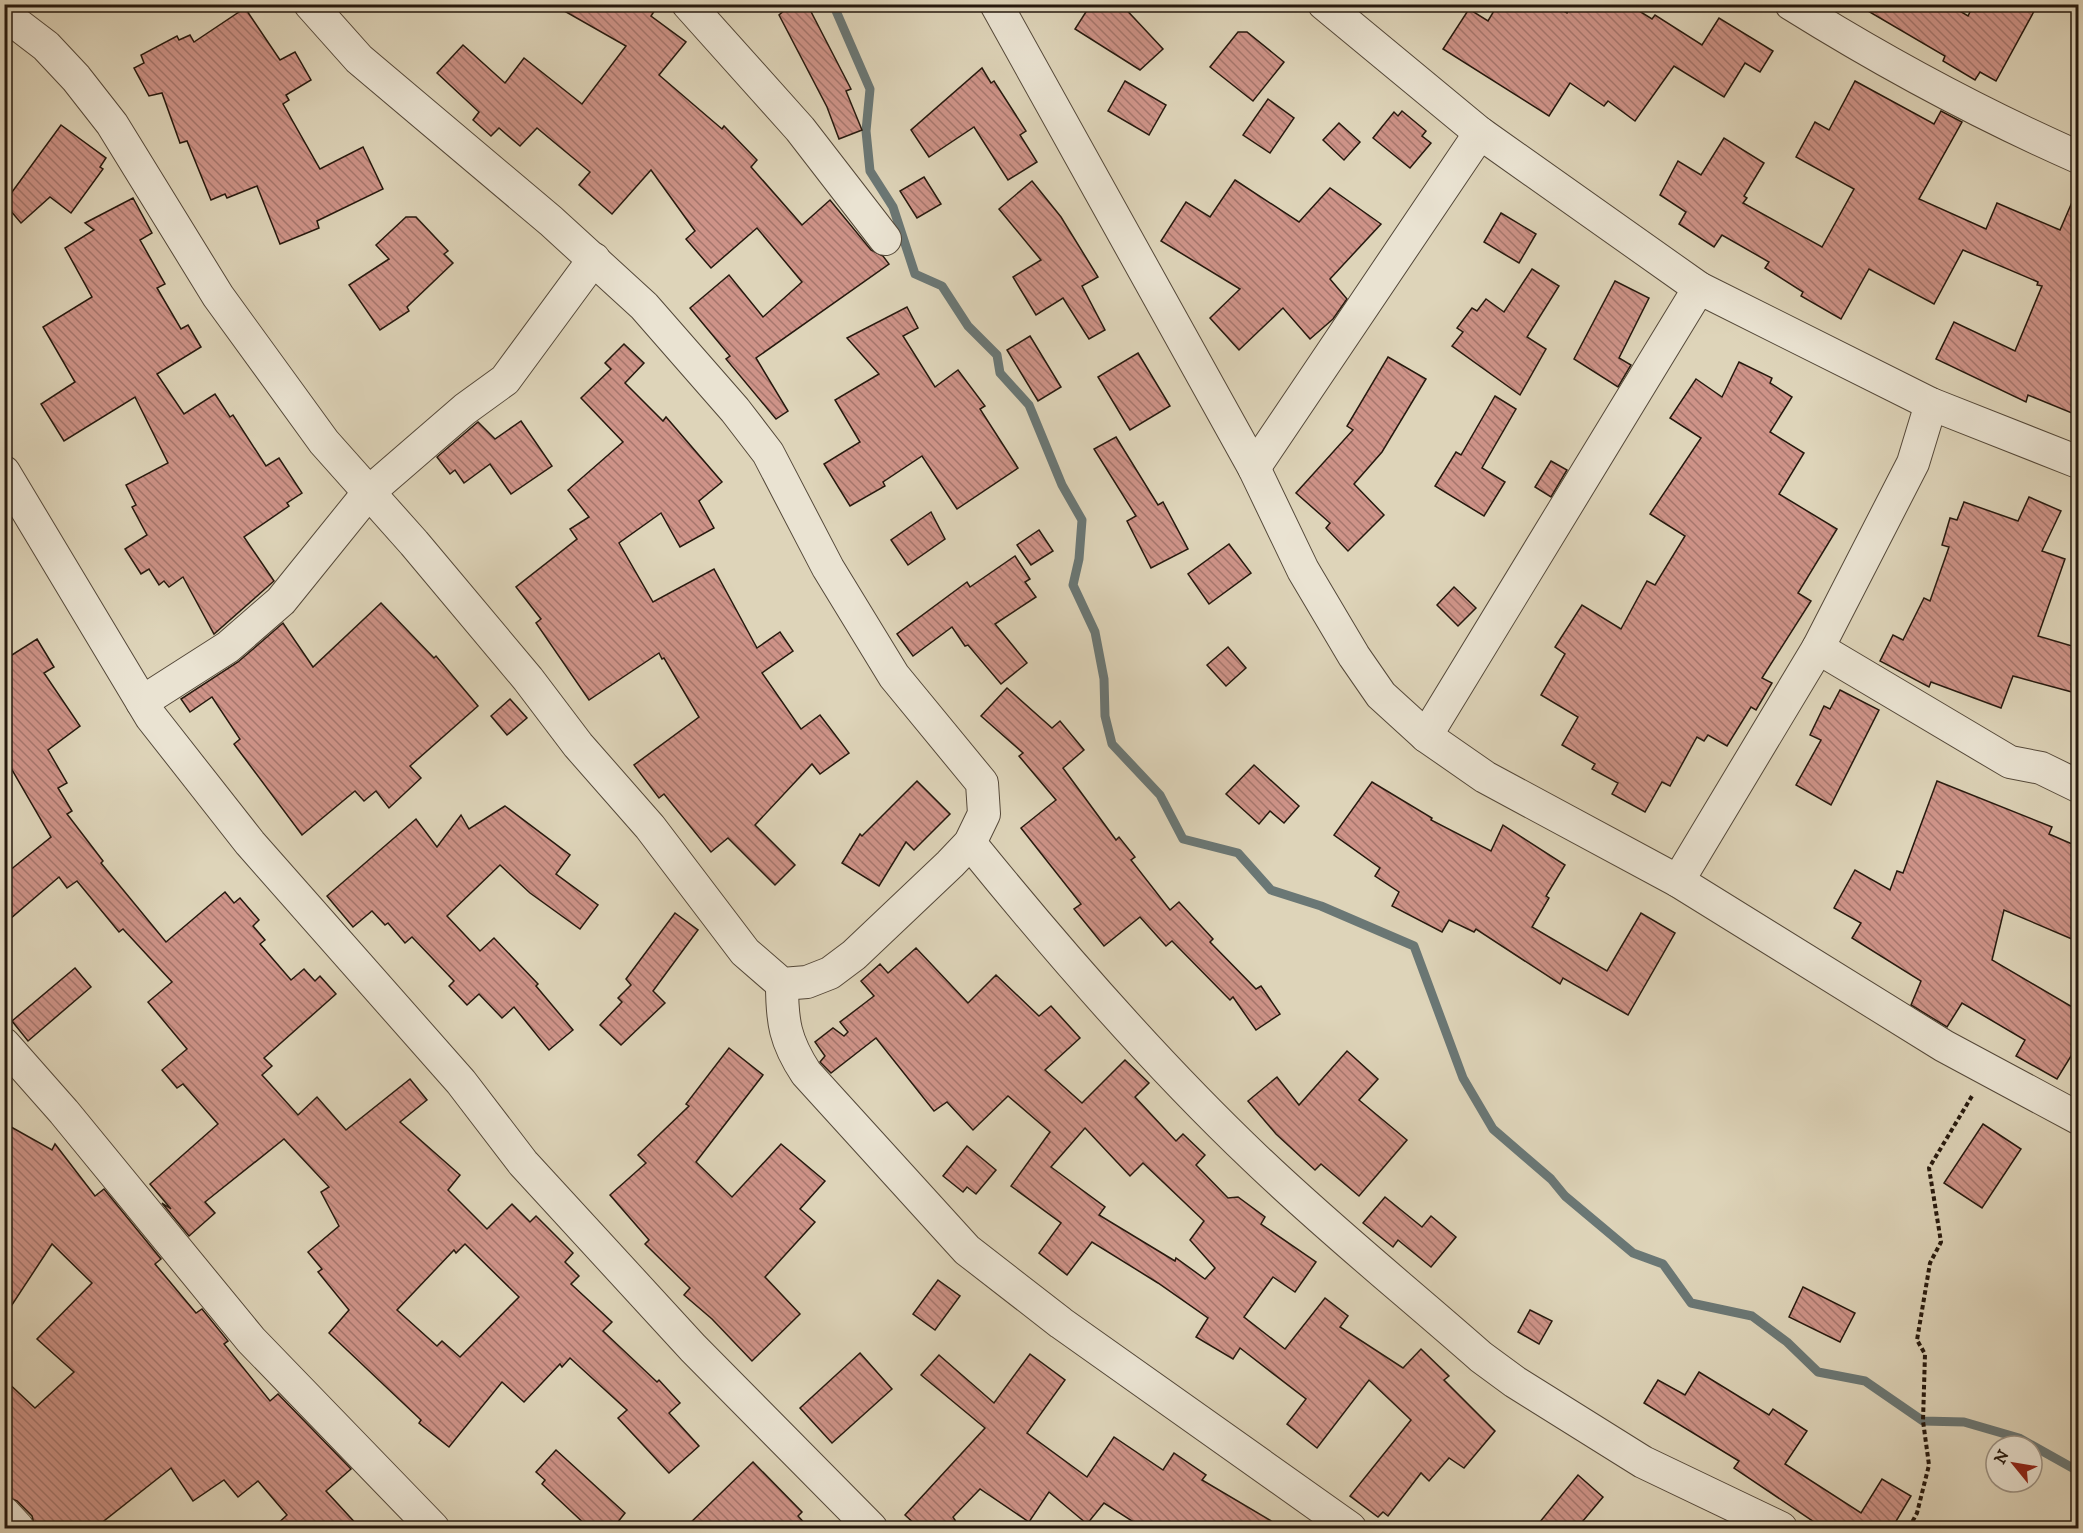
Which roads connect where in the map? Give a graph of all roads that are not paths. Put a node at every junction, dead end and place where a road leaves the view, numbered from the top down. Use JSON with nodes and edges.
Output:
{"nodes":[{"id":1,"x":310,"y":4,"type":"edge"},
{"id":2,"x":688,"y":4,"type":"edge"},
{"id":3,"x":996,"y":4,"type":"edge"},
{"id":4,"x":1324,"y":4,"type":"edge"},
{"id":5,"x":1791,"y":4,"type":"edge"},
{"id":6,"x":4,"y":14,"type":"edge"},
{"id":7,"x":1479,"y":133,"type":"junction"},
{"id":8,"x":2079,"y":157,"type":"edge"},
{"id":9,"x":885,"y":239,"type":"dead end"},
{"id":10,"x":594,"y":259,"type":"junction"},
{"id":11,"x":1699,"y":288,"type":"junction"},
{"id":12,"x":1931,"y":404,"type":"junction"},
{"id":13,"x":2079,"y":462,"type":"edge"},
{"id":14,"x":1254,"y":468,"type":"junction"},
{"id":15,"x":4,"y":472,"type":"edge"},
{"id":16,"x":369,"y":492,"type":"junction"},
{"id":17,"x":1818,"y":648,"type":"junction"},
{"id":18,"x":142,"y":702,"type":"junction"},
{"id":19,"x":1426,"y":736,"type":"junction"},
{"id":20,"x":2079,"y":786,"type":"edge"},
{"id":21,"x":970,"y":843,"type":"junction"},
{"id":22,"x":1678,"y":880,"type":"junction"},
{"id":23,"x":782,"y":984,"type":"junction"},
{"id":24,"x":4,"y":1044,"type":"edge"},
{"id":25,"x":2079,"y":1118,"type":"edge"},
{"id":26,"x":4,"y":1513,"type":"edge"},
{"id":27,"x":18,"y":1528,"type":"edge"},
{"id":28,"x":433,"y":1528,"type":"edge"},
{"id":29,"x":871,"y":1528,"type":"edge"},
{"id":30,"x":1350,"y":1528,"type":"edge"},
{"id":31,"x":1781,"y":1528,"type":"edge"}],
"edges":[{"from":1,"to":10,"type":"street"},
{"from":2,"to":9,"type":"street"},
{"from":3,"to":14,"type":"street"},
{"from":4,"to":7,"type":"street"},
{"from":5,"to":8,"type":"street"},
{"from":6,"to":16,"type":"street"},
{"from":7,"to":11,"type":"street"},
{"from":7,"to":14,"type":"street"},
{"from":10,"to":16,"type":"street"},
{"from":10,"to":21,"type":"street"},
{"from":11,"to":12,"type":"street"},
{"from":11,"to":19,"type":"street"},
{"from":12,"to":13,"type":"street"},
{"from":12,"to":17,"type":"street"},
{"from":14,"to":19,"type":"street"},
{"from":15,"to":18,"type":"street"},
{"from":16,"to":18,"type":"street"},
{"from":16,"to":23,"type":"street"},
{"from":17,"to":20,"type":"street"},
{"from":17,"to":22,"type":"street"},
{"from":18,"to":29,"type":"street"},
{"from":19,"to":22,"type":"street"},
{"from":21,"to":23,"type":"street"},
{"from":21,"to":31,"type":"street"},
{"from":22,"to":25,"type":"street"},
{"from":23,"to":30,"type":"street"},
{"from":24,"to":28,"type":"street"},
{"from":26,"to":27,"type":"street"}]}
